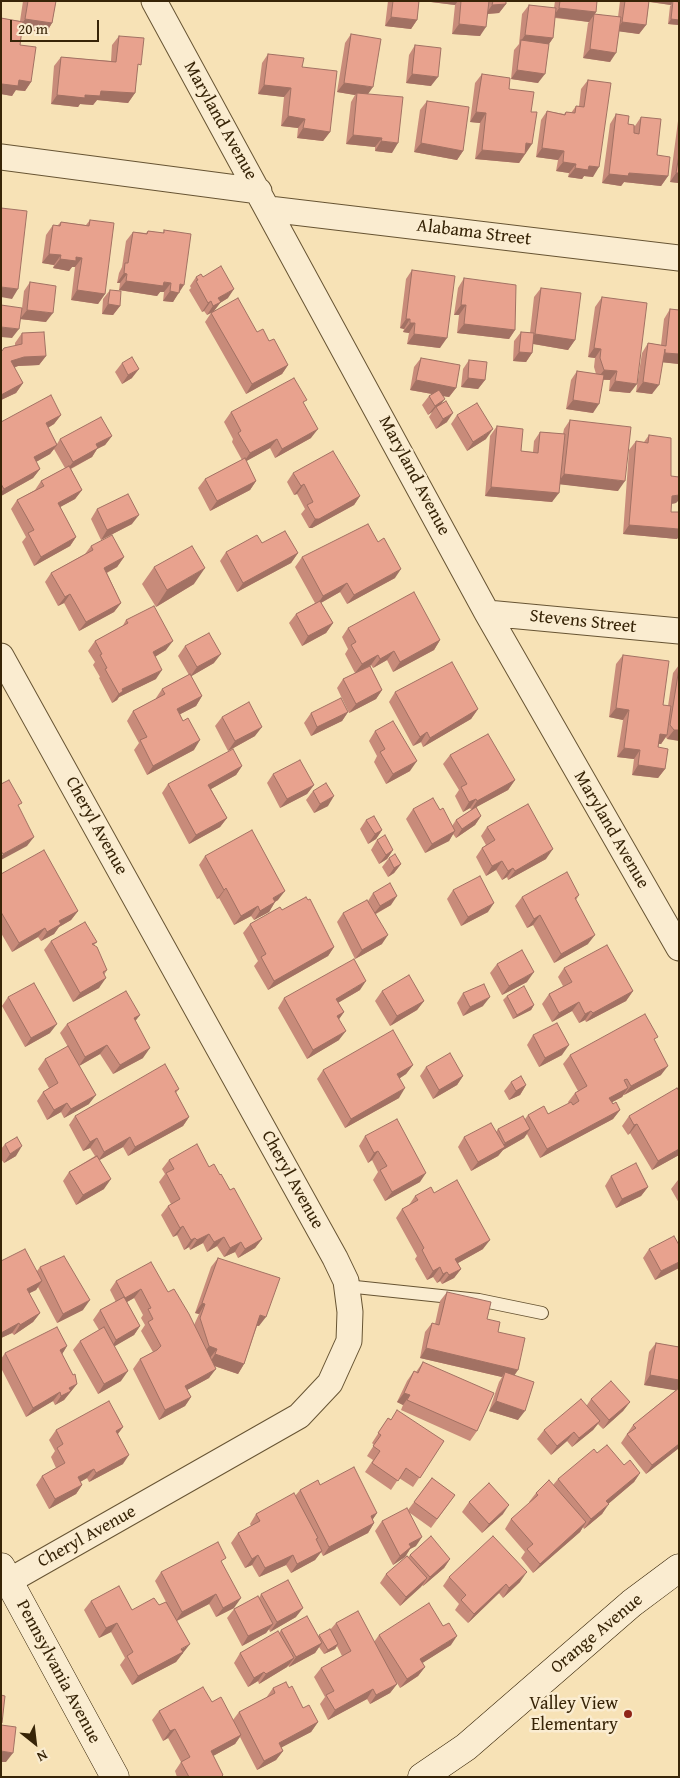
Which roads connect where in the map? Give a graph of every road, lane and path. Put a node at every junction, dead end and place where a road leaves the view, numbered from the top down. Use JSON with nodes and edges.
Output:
{"nodes":[{"id":1,"x":154,"y":1,"type":"edge"},
{"id":2,"x":1,"y":156,"type":"edge"},
{"id":3,"x":264,"y":200,"type":"junction"},
{"id":4,"x":679,"y":258,"type":"edge"},
{"id":5,"x":487,"y":613,"type":"junction"},
{"id":6,"x":679,"y":632,"type":"edge"},
{"id":7,"x":1,"y":656,"type":"edge"},
{"id":8,"x":679,"y":948,"type":"edge"},
{"id":9,"x":346,"y":1286,"type":"junction"},
{"id":10,"x":542,"y":1313,"type":"dead end"},
{"id":11,"x":679,"y":1568,"type":"edge"},
{"id":12,"x":5,"y":1574,"type":"edge"},
{"id":13,"x":115,"y":1777,"type":"edge"},
{"id":14,"x":422,"y":1777,"type":"edge"}],
"edges":[{"from":1,"to":3,"type":"street","name":"Maryland Avenue"},
{"from":2,"to":3,"type":"street","name":"Alabama Street"},
{"from":3,"to":4,"type":"street","name":"Alabama Street"},
{"from":3,"to":5,"type":"street","name":"Maryland Avenue"},
{"from":5,"to":6,"type":"street","name":"Stevens Street"},
{"from":5,"to":8,"type":"street","name":"Maryland Avenue"},
{"from":7,"to":9,"type":"street","name":"Cheryl Avenue"},
{"from":9,"to":10,"type":"lane"},
{"from":9,"to":12,"type":"street","name":"Cheryl Avenue"},
{"from":11,"to":14,"type":"street","name":"Orange Avenue"},
{"from":12,"to":13,"type":"street","name":"Pennsylvania Avenue"}]}
